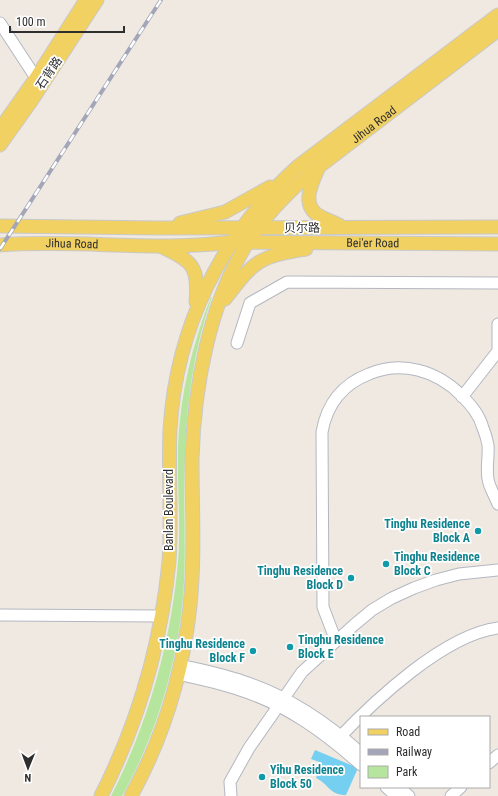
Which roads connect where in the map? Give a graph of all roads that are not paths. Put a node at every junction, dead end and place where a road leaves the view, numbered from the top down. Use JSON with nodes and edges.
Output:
{"nodes":[{"id":1,"x":86,"y":0,"type":"edge"},
{"id":2,"x":97,"y":0,"type":"edge"},
{"id":3,"x":498,"y":15,"type":"edge"},
{"id":4,"x":0,"y":23,"type":"edge"},
{"id":5,"x":498,"y":30,"type":"edge"},
{"id":6,"x":36,"y":78,"type":"junction"},
{"id":7,"x":0,"y":129,"type":"edge"},
{"id":8,"x":0,"y":145,"type":"edge"},
{"id":9,"x":319,"y":166,"type":"junction"},
{"id":10,"x":283,"y":179,"type":"junction"},
{"id":11,"x":0,"y":226,"type":"edge"},
{"id":12,"x":346,"y":227,"type":"junction"},
{"id":13,"x":498,"y":227,"type":"edge"},
{"id":14,"x":158,"y":228,"type":"junction"},
{"id":15,"x":241,"y":228,"type":"junction"},
{"id":16,"x":258,"y":228,"type":"junction"},
{"id":17,"x":232,"y":242,"type":"junction"},
{"id":18,"x":248,"y":242,"type":"junction"},
{"id":19,"x":345,"y":243,"type":"junction"},
{"id":20,"x":495,"y":244,"type":"edge"},
{"id":21,"x":0,"y":245,"type":"edge"},
{"id":22,"x":158,"y":245,"type":"junction"},
{"id":23,"x":498,"y":283,"type":"edge"},
{"id":24,"x":195,"y":312,"type":"junction"},
{"id":25,"x":216,"y":312,"type":"junction"},
{"id":26,"x":498,"y":324,"type":"edge"},
{"id":27,"x":237,"y":343,"type":"dead end"},
{"id":28,"x":462,"y":396,"type":"junction"},
{"id":29,"x":498,"y":504,"type":"edge"},
{"id":30,"x":498,"y":570,"type":"edge"},
{"id":31,"x":0,"y":615,"type":"edge"},
{"id":32,"x":162,"y":616,"type":"junction"},
{"id":33,"x":498,"y":628,"type":"edge"},
{"id":34,"x":336,"y":641,"type":"junction"},
{"id":35,"x":179,"y":669,"type":"junction"},
{"id":36,"x":281,"y":702,"type":"junction"},
{"id":37,"x":362,"y":716,"type":"edge"},
{"id":38,"x":360,"y":718,"type":"edge"},
{"id":39,"x":338,"y":739,"type":"junction"},
{"id":40,"x":360,"y":752,"type":"edge"},
{"id":41,"x":498,"y":755,"type":"edge"},
{"id":42,"x":490,"y":762,"type":"edge"},
{"id":43,"x":360,"y":764,"type":"edge"},
{"id":44,"x":387,"y":788,"type":"edge"},
{"id":45,"x":400,"y":788,"type":"edge"},
{"id":46,"x":460,"y":788,"type":"edge"},
{"id":47,"x":101,"y":796,"type":"edge"},
{"id":48,"x":131,"y":796,"type":"edge"},
{"id":49,"x":231,"y":796,"type":"edge"},
{"id":50,"x":396,"y":796,"type":"edge"},
{"id":51,"x":409,"y":796,"type":"edge"},
{"id":52,"x":451,"y":796,"type":"edge"}],
"edges":[{"from":1,"to":6,"type":"main road","name":"石背路"},
{"from":2,"to":8,"type":"main road","name":"石背路"},
{"from":3,"to":10,"type":"main road","name":"Jihua Road"},
{"from":4,"to":6,"type":"street"},
{"from":5,"to":9,"type":"main road","name":"Jihua Road"},
{"from":6,"to":7,"type":"main road","name":"石背路"},
{"from":9,"to":12,"type":"main road"},
{"from":9,"to":16,"type":"main road","name":"Jihua Road"},
{"from":10,"to":14,"type":"main road"},
{"from":10,"to":15,"type":"main road","name":"Banlan Boulevard"},
{"from":11,"to":14,"type":"main road","name":"Jihua Road"},
{"from":12,"to":13,"type":"main road","name":"Bei'er Road"},
{"from":12,"to":16,"type":"main road","name":"贝尔路"},
{"from":14,"to":15,"type":"main road","name":"Jihua Road"},
{"from":15,"to":16,"type":"main road","name":"Jihua Road"},
{"from":15,"to":17,"type":"main road","name":"Banlan Boulevard"},
{"from":16,"to":18,"type":"main road","name":"Jihua Road"},
{"from":17,"to":18,"type":"main road","name":"Jihua Road"},
{"from":17,"to":22,"type":"main road","name":"Jihua Road"},
{"from":17,"to":24,"type":"main road","name":"Banlan Boulevard"},
{"from":18,"to":19,"type":"main road","name":"Bei'er Road"},
{"from":18,"to":25,"type":"main road","name":"Banlan Boulevard"},
{"from":19,"to":20,"type":"main road","name":"Bei'er Road"},
{"from":19,"to":25,"type":"main road"},
{"from":21,"to":22,"type":"main road","name":"Jihua Road"},
{"from":22,"to":24,"type":"main road"},
{"from":23,"to":27,"type":"street"},
{"from":24,"to":32,"type":"main road","name":"Banlan Boulevard"},
{"from":25,"to":35,"type":"main road","name":"Banlan Boulevard"},
{"from":26,"to":28,"type":"street"},
{"from":28,"to":29,"type":"street"},
{"from":28,"to":34,"type":"street"},
{"from":30,"to":34,"type":"street"},
{"from":31,"to":32,"type":"street"},
{"from":32,"to":47,"type":"main road","name":"Banlan Boulevard"},
{"from":33,"to":37,"type":"street"},
{"from":34,"to":36,"type":"street"},
{"from":35,"to":36,"type":"street"},
{"from":35,"to":48,"type":"main road","name":"Banlan Boulevard"},
{"from":36,"to":39,"type":"street"},
{"from":36,"to":49,"type":"street"},
{"from":38,"to":39,"type":"street"},
{"from":39,"to":40,"type":"street"},
{"from":39,"to":43,"type":"street"},
{"from":41,"to":42,"type":"street"},
{"from":44,"to":50,"type":"street"},
{"from":45,"to":51,"type":"street"},
{"from":46,"to":52,"type":"street"}]}
